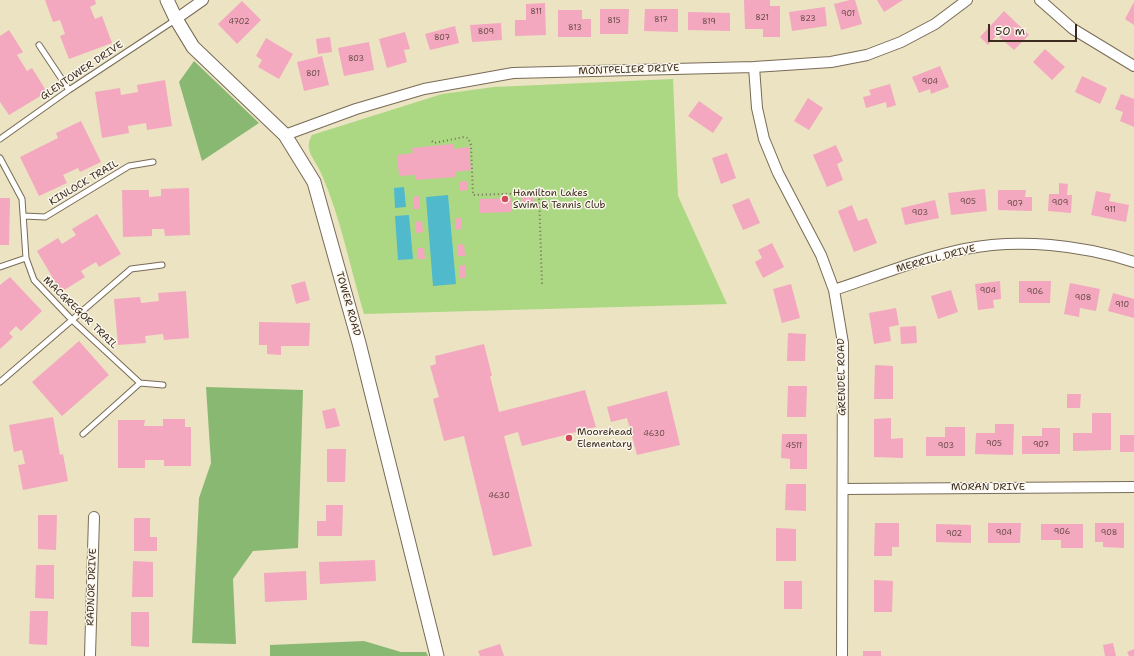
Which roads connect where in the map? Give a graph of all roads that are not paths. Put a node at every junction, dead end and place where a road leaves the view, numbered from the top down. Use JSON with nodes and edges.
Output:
{"nodes":[{"id":1,"x":167,"y":0,"type":"edge"},
{"id":2,"x":203,"y":0,"type":"edge"},
{"id":3,"x":967,"y":0,"type":"edge"},
{"id":4,"x":1040,"y":0,"type":"edge"},
{"id":5,"x":176,"y":19,"type":"junction"},
{"id":6,"x":40,"y":45,"type":"dead end"},
{"id":7,"x":1134,"y":66,"type":"edge"},
{"id":8,"x":754,"y":67,"type":"junction"},
{"id":9,"x":69,"y":90,"type":"junction"},
{"id":10,"x":285,"y":135,"type":"junction"},
{"id":11,"x":0,"y":139,"type":"edge"},
{"id":12,"x":0,"y":158,"type":"edge"},
{"id":13,"x":153,"y":162,"type":"dead end"},
{"id":14,"x":24,"y":216,"type":"junction"},
{"id":15,"x":26,"y":258,"type":"junction"},
{"id":16,"x":1134,"y":262,"type":"edge"},
{"id":17,"x":162,"y":265,"type":"dead end"},
{"id":18,"x":0,"y":268,"type":"edge"},
{"id":19,"x":834,"y":290,"type":"junction"},
{"id":20,"x":72,"y":320,"type":"junction"},
{"id":21,"x":0,"y":382,"type":"edge"},
{"id":22,"x":140,"y":383,"type":"junction"},
{"id":23,"x":163,"y":385,"type":"dead end"},
{"id":24,"x":83,"y":434,"type":"dead end"},
{"id":25,"x":1134,"y":487,"type":"edge"},
{"id":26,"x":843,"y":489,"type":"junction"},
{"id":27,"x":94,"y":518,"type":"dead end"},
{"id":28,"x":90,"y":656,"type":"edge"},
{"id":29,"x":437,"y":656,"type":"edge"},
{"id":30,"x":842,"y":656,"type":"edge"}],
"edges":[{"from":1,"to":5,"type":"street","name":"TOWER ROAD"},
{"from":2,"to":5,"type":"street"},
{"from":3,"to":8,"type":"street","name":"MONTPELIER DRIVE"},
{"from":4,"to":7,"type":"street"},
{"from":5,"to":9,"type":"lane","name":"GLENTOWER DRIVE"},
{"from":5,"to":10,"type":"street","name":"TOWER ROAD"},
{"from":6,"to":9,"type":"lane"},
{"from":8,"to":10,"type":"street","name":"MONTPELIER DRIVE"},
{"from":8,"to":19,"type":"street","name":"GRENDEL ROAD"},
{"from":9,"to":11,"type":"lane","name":"GLENTOWER DRIVE"},
{"from":10,"to":29,"type":"street","name":"TOWER ROAD"},
{"from":12,"to":14,"type":"lane","name":"MACGREGOR TRAIL"},
{"from":13,"to":14,"type":"lane","name":"KINLOCK TRAIL"},
{"from":14,"to":15,"type":"lane","name":"MACGREGOR TRAIL"},
{"from":15,"to":18,"type":"lane"},
{"from":15,"to":20,"type":"lane","name":"MACGREGOR TRAIL"},
{"from":16,"to":19,"type":"street","name":"MERRILL DRIVE"},
{"from":17,"to":20,"type":"lane"},
{"from":19,"to":26,"type":"street","name":"GRENDEL ROAD"},
{"from":20,"to":21,"type":"lane"},
{"from":20,"to":22,"type":"lane","name":"MACGREGOR TRAIL"},
{"from":22,"to":23,"type":"lane"},
{"from":22,"to":24,"type":"lane"},
{"from":25,"to":26,"type":"street","name":"MORAN DRIVE"},
{"from":26,"to":30,"type":"street","name":"GRENDEL ROAD"},
{"from":27,"to":28,"type":"street","name":"RADNOR DRIVE"}]}
